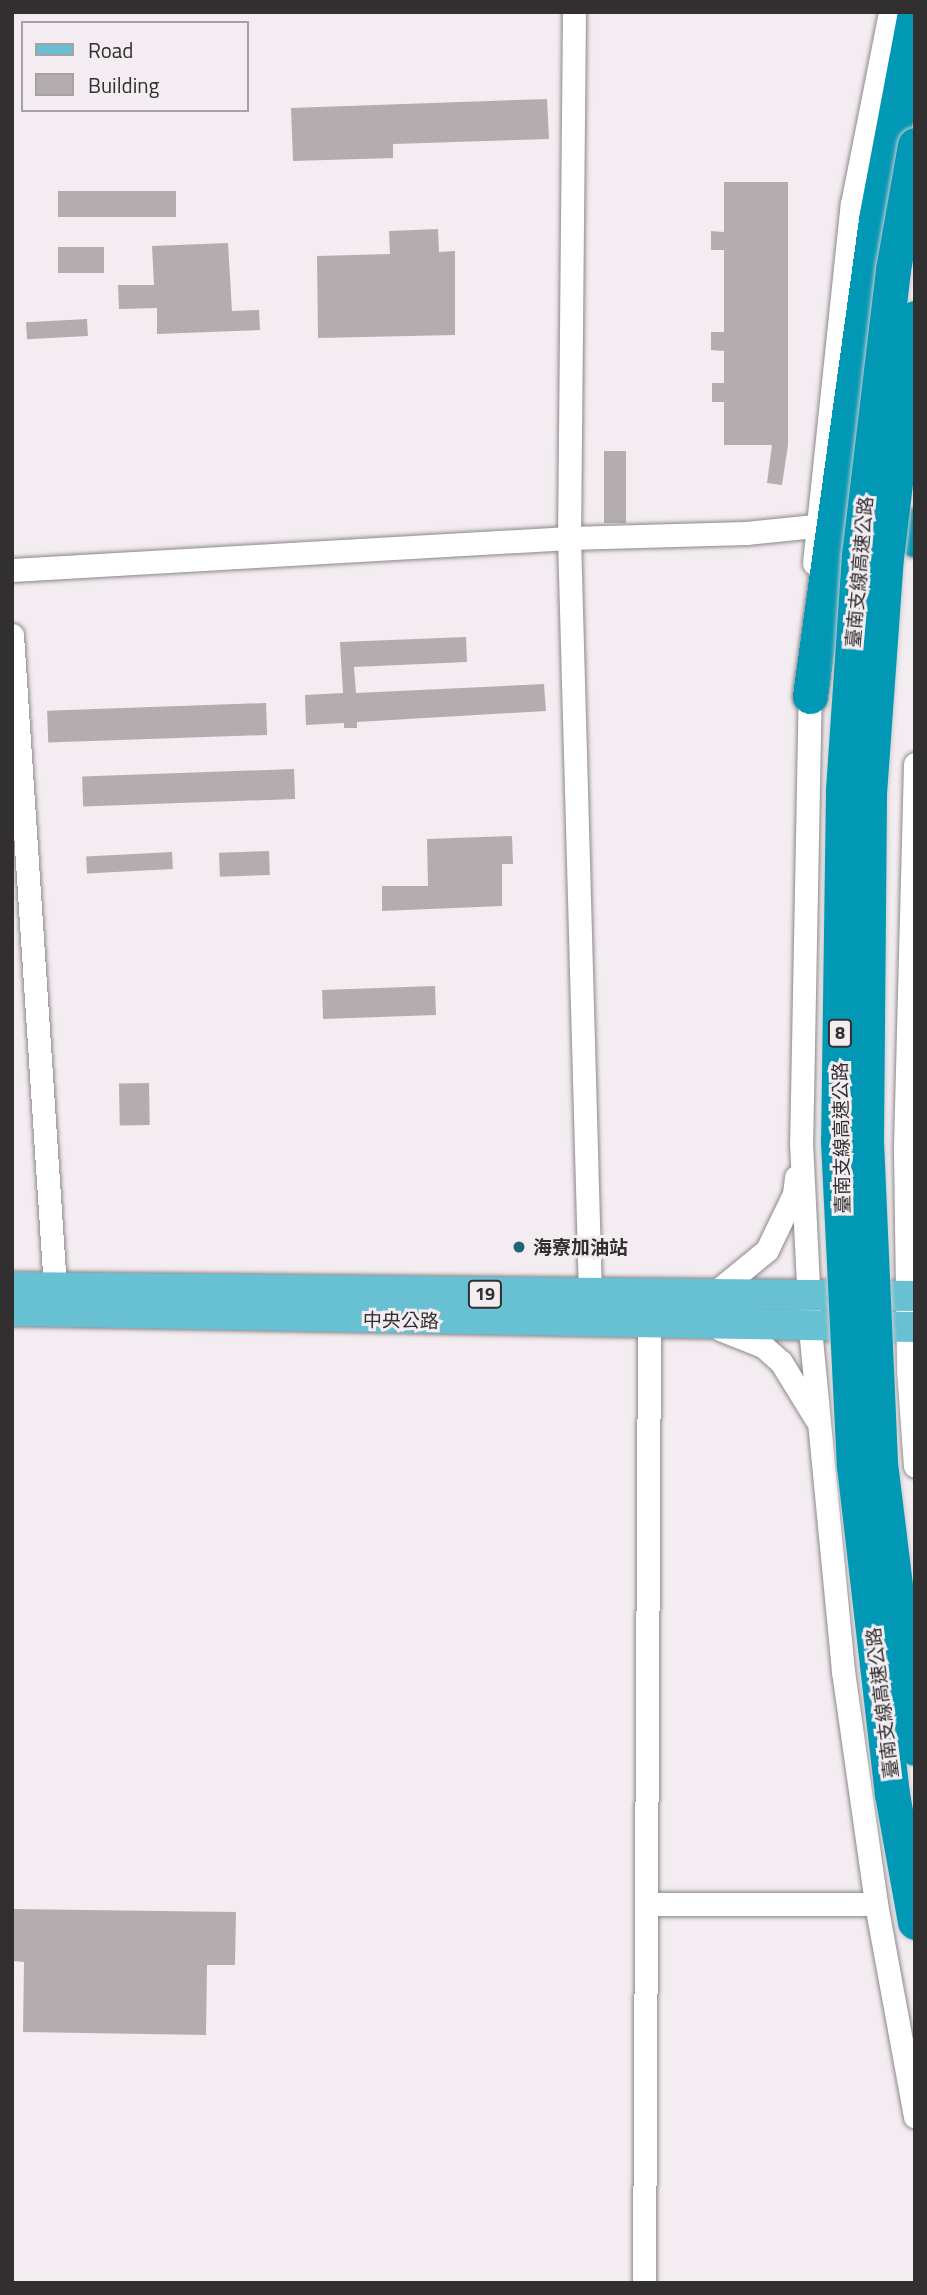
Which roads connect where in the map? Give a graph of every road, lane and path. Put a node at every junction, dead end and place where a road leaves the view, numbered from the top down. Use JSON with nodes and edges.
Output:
{"nodes":[{"id":1,"x":574,"y":12,"type":"edge"},
{"id":2,"x":890,"y":12,"type":"edge"},
{"id":3,"x":915,"y":13,"type":"edge"},
{"id":4,"x":915,"y":145,"type":"edge"},
{"id":5,"x":915,"y":318,"type":"edge"},
{"id":6,"x":815,"y":526,"type":"junction"},
{"id":7,"x":915,"y":526,"type":"edge"},
{"id":8,"x":569,"y":538,"type":"junction"},
{"id":9,"x":915,"y":539,"type":"edge"},
{"id":10,"x":12,"y":570,"type":"edge"},
{"id":11,"x":12,"y":635,"type":"edge"},
{"id":12,"x":810,"y":696,"type":"junction"},
{"id":13,"x":915,"y":764,"type":"edge"},
{"id":14,"x":801,"y":1142,"type":"junction"},
{"id":15,"x":905,"y":1151,"type":"junction"},
{"id":16,"x":915,"y":1179,"type":"edge"},
{"id":17,"x":12,"y":1287,"type":"edge"},
{"id":18,"x":55,"y":1287,"type":"junction"},
{"id":19,"x":808,"y":1294,"type":"junction"},
{"id":20,"x":590,"y":1295,"type":"junction"},
{"id":21,"x":911,"y":1295,"type":"edge"},
{"id":22,"x":711,"y":1296,"type":"junction"},
{"id":23,"x":12,"y":1311,"type":"edge"},
{"id":24,"x":649,"y":1325,"type":"junction"},
{"id":25,"x":710,"y":1326,"type":"junction"},
{"id":26,"x":911,"y":1327,"type":"edge"},
{"id":27,"x":810,"y":1328,"type":"junction"},
{"id":28,"x":913,"y":1415,"type":"edge"},
{"id":29,"x":821,"y":1429,"type":"junction"},
{"id":30,"x":915,"y":1466,"type":"edge"},
{"id":31,"x":915,"y":1748,"type":"edge"},
{"id":32,"x":647,"y":1904,"type":"junction"},
{"id":33,"x":876,"y":1904,"type":"junction"},
{"id":34,"x":915,"y":1922,"type":"edge"},
{"id":35,"x":915,"y":2116,"type":"edge"},
{"id":36,"x":644,"y":2283,"type":"edge"}],
"edges":[{"from":1,"to":8,"type":"street"},
{"from":2,"to":6,"type":"street"},
{"from":3,"to":12,"type":"highway"},
{"from":4,"to":34,"type":"highway","name":"臺南支線高速公路","number":"8","bridge":true},
{"from":5,"to":31,"type":"highway","name":"臺南支線高速公路","number":"8","bridge":true},
{"from":6,"to":8,"type":"street"},
{"from":6,"to":12,"type":"street"},
{"from":7,"to":9,"type":"highway"},
{"from":8,"to":10,"type":"street"},
{"from":8,"to":20,"type":"street"},
{"from":11,"to":18,"type":"street"},
{"from":12,"to":14,"type":"street"},
{"from":13,"to":15,"type":"street"},
{"from":14,"to":19,"type":"street"},
{"from":14,"to":22,"type":"street"},
{"from":15,"to":16,"type":"street"},
{"from":15,"to":21,"type":"street"},
{"from":17,"to":18,"type":"main road","name":"中央公路","number":"19"},
{"from":18,"to":20,"type":"main road","name":"中央公路","number":"19"},
{"from":19,"to":21,"type":"main road","name":"中央公路","number":"19"},
{"from":19,"to":22,"type":"main road","name":"中央公路","number":"19"},
{"from":19,"to":27,"type":"street"},
{"from":20,"to":22,"type":"main road","name":"中央公路","number":"19"},
{"from":21,"to":26,"type":"street"},
{"from":23,"to":24,"type":"main road","name":"中央公路","number":"19"},
{"from":24,"to":25,"type":"main road","name":"中央公路","number":"19"},
{"from":24,"to":32,"type":"street"},
{"from":25,"to":27,"type":"main road","name":"中央公路","number":"19"},
{"from":25,"to":29,"type":"street"},
{"from":26,"to":27,"type":"main road","name":"中央公路","number":"19"},
{"from":26,"to":28,"type":"street"},
{"from":27,"to":29,"type":"street"},
{"from":28,"to":30,"type":"street"},
{"from":29,"to":33,"type":"street"},
{"from":32,"to":33,"type":"street"},
{"from":32,"to":36,"type":"street"},
{"from":33,"to":35,"type":"street"}]}
